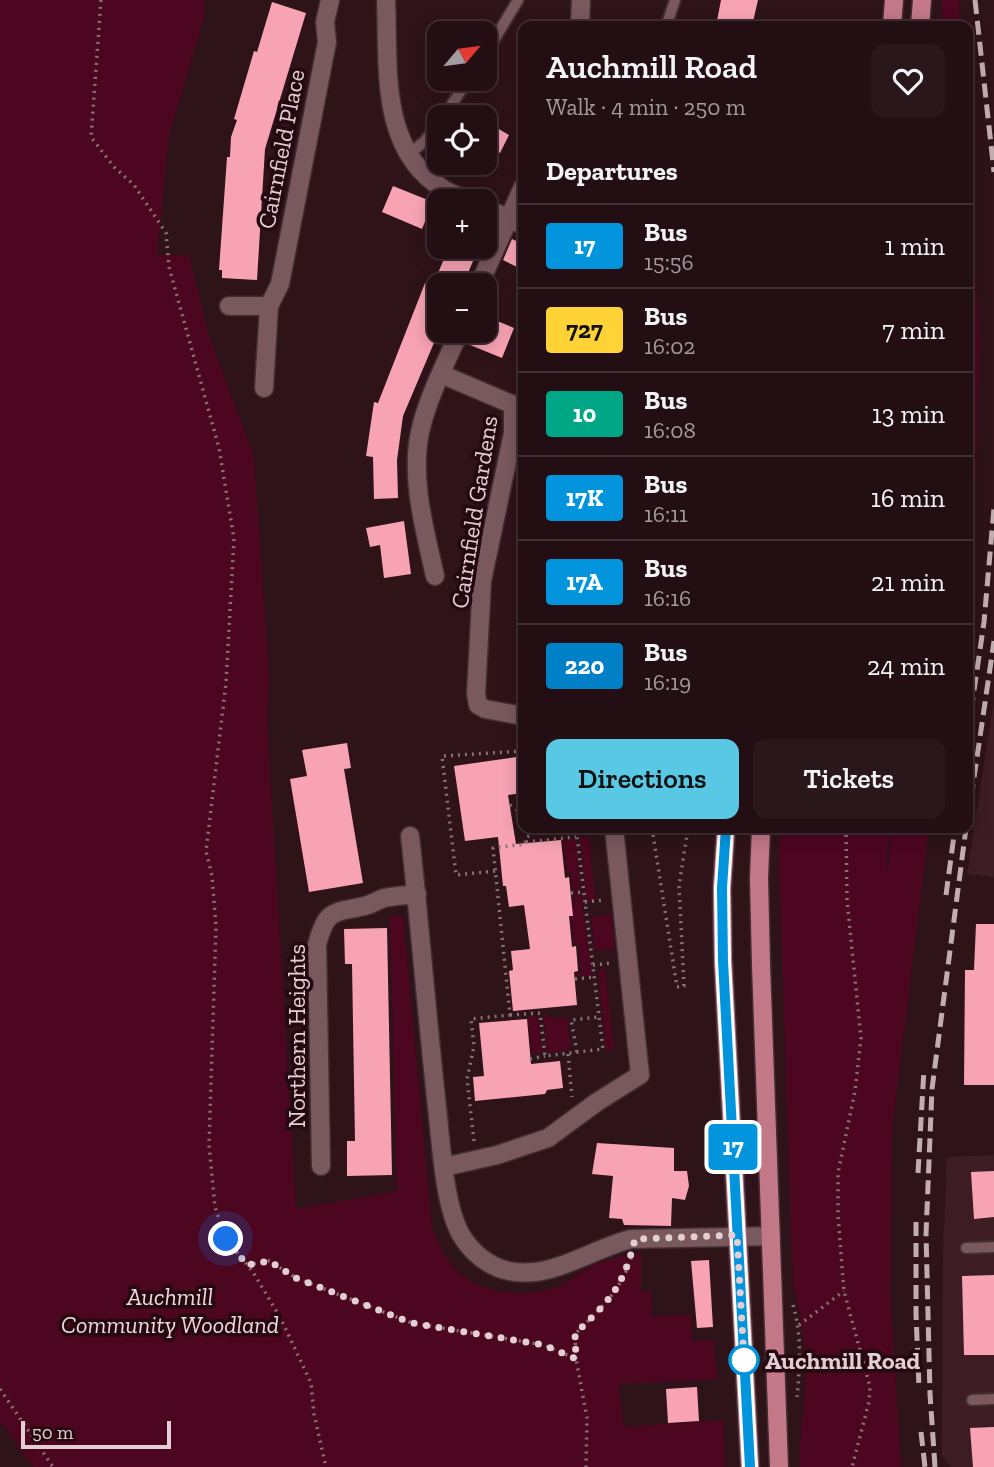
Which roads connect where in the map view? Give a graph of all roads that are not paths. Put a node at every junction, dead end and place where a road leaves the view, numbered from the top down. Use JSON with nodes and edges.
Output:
{"nodes":[{"id":1,"x":330,"y":0,"type":"edge"},
{"id":2,"x":386,"y":0,"type":"edge"},
{"id":3,"x":518,"y":0,"type":"edge"},
{"id":4,"x":580,"y":0,"type":"edge"},
{"id":5,"x":675,"y":0,"type":"edge"},
{"id":6,"x":894,"y":0,"type":"edge"},
{"id":7,"x":922,"y":0,"type":"edge"},
{"id":8,"x":580,"y":21,"type":"edge"},
{"id":9,"x":668,"y":21,"type":"edge"},
{"id":10,"x":892,"y":21,"type":"edge"},
{"id":11,"x":920,"y":21,"type":"edge"},
{"id":12,"x":497,"y":35,"type":"edge"},
{"id":13,"x":427,"y":138,"type":"edge"},
{"id":14,"x":409,"y":154,"type":"junction"},
{"id":15,"x":443,"y":189,"type":"edge"},
{"id":16,"x":497,"y":214,"type":"edge"},
{"id":17,"x":515,"y":222,"type":"edge"},
{"id":18,"x":486,"y":273,"type":"edge"},
{"id":19,"x":229,"y":306,"type":"dead end"},
{"id":20,"x":269,"y":306,"type":"junction"},
{"id":21,"x":455,"y":343,"type":"edge"},
{"id":22,"x":441,"y":374,"type":"junction"},
{"id":23,"x":264,"y":388,"type":"dead end"},
{"id":24,"x":518,"y":407,"type":"edge"},
{"id":25,"x":518,"y":409,"type":"edge"},
{"id":26,"x":435,"y":576,"type":"dead end"},
{"id":27,"x":518,"y":715,"type":"edge"},
{"id":28,"x":615,"y":833,"type":"edge"},
{"id":29,"x":726,"y":833,"type":"edge"},
{"id":30,"x":761,"y":833,"type":"edge"},
{"id":31,"x":410,"y":836,"type":"dead end"},
{"id":32,"x":417,"y":894,"type":"junction"},
{"id":33,"x":321,"y":1166,"type":"dead end"},
{"id":34,"x":444,"y":1167,"type":"junction"},
{"id":35,"x":737,"y":1235,"type":"junction"},
{"id":36,"x":771,"y":1236,"type":"junction"},
{"id":37,"x":994,"y":1247,"type":"edge"},
{"id":38,"x":966,"y":1248,"type":"dead end"},
{"id":39,"x":994,"y":1399,"type":"edge"},
{"id":40,"x":972,"y":1400,"type":"dead end"},
{"id":41,"x":750,"y":1467,"type":"edge"},
{"id":42,"x":779,"y":1467,"type":"edge"}],
"edges":[{"from":1,"to":20,"type":"street","name":"Cairnfield Place"},
{"from":2,"to":14,"type":"street"},
{"from":3,"to":12,"type":"lane"},
{"from":4,"to":8,"type":"street"},
{"from":5,"to":9,"type":"lane"},
{"from":6,"to":10,"type":"main road"},
{"from":7,"to":11,"type":"main road"},
{"from":13,"to":14,"type":"lane"},
{"from":14,"to":15,"type":"street"},
{"from":16,"to":17,"type":"street"},
{"from":17,"to":18,"type":"street"},
{"from":19,"to":20,"type":"street"},
{"from":20,"to":23,"type":"street","name":"Cairnfield Place"},
{"from":21,"to":22,"type":"street"},
{"from":22,"to":24,"type":"street","name":"Cairnfield Gardens"},
{"from":22,"to":26,"type":"street"},
{"from":25,"to":27,"type":"street","name":"Cairnfield Gardens"},
{"from":28,"to":34,"type":"street"},
{"from":29,"to":35,"type":"main road"},
{"from":30,"to":36,"type":"main road"},
{"from":31,"to":32,"type":"street"},
{"from":32,"to":33,"type":"street","name":"Northern Heights"},
{"from":32,"to":34,"type":"street"},
{"from":34,"to":35,"type":"street"},
{"from":35,"to":36,"type":"street"},
{"from":35,"to":41,"type":"main road"},
{"from":36,"to":42,"type":"main road"},
{"from":37,"to":38,"type":"lane"},
{"from":39,"to":40,"type":"lane"}]}
